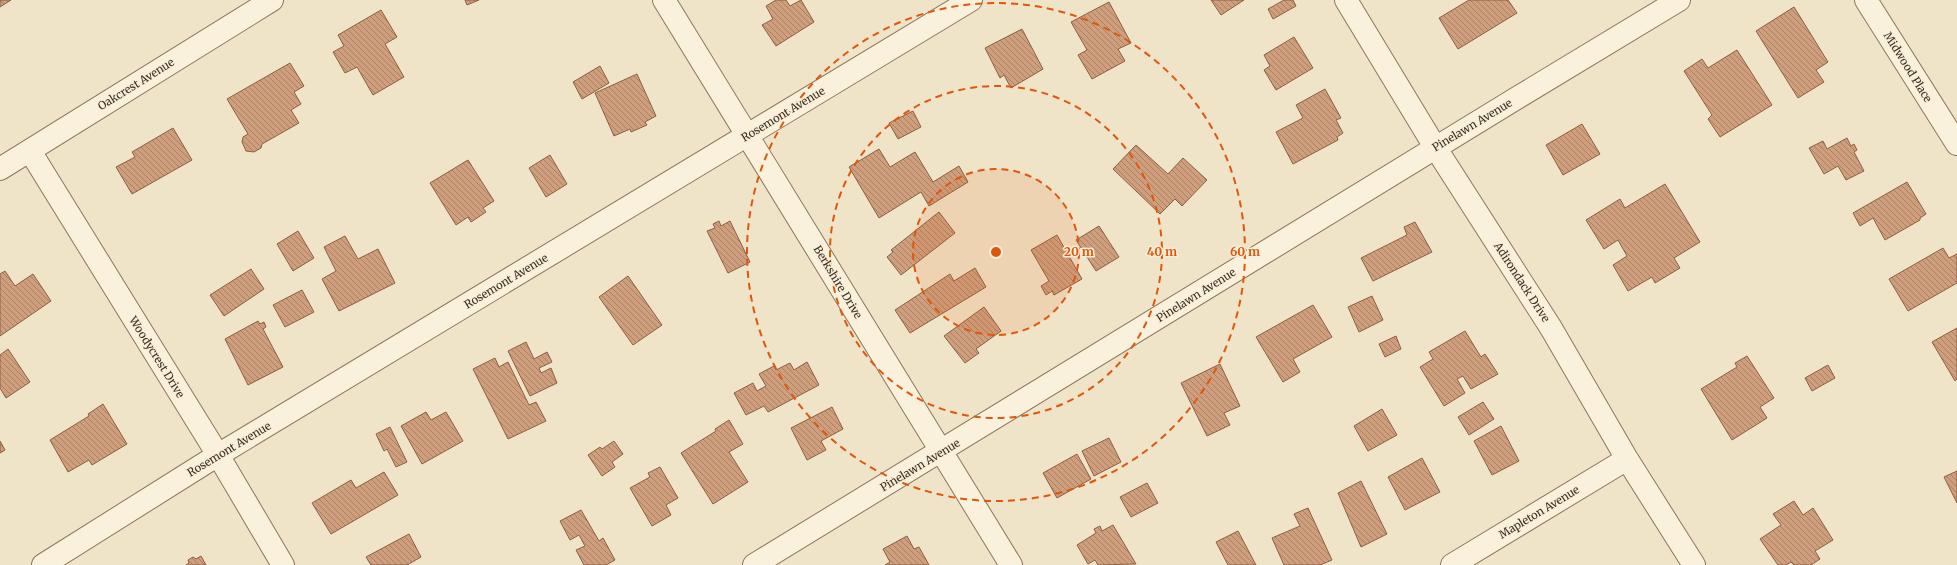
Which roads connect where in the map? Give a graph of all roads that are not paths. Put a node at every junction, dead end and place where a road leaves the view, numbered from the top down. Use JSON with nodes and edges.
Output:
{"nodes":[{"id":1,"x":272,"y":0,"type":"edge"},
{"id":2,"x":664,"y":0,"type":"edge"},
{"id":3,"x":971,"y":0,"type":"edge"},
{"id":4,"x":1346,"y":0,"type":"edge"},
{"id":5,"x":1679,"y":0,"type":"edge"},
{"id":6,"x":1866,"y":0,"type":"edge"},
{"id":7,"x":748,"y":135,"type":"junction"},
{"id":8,"x":1954,"y":139,"type":"edge"},
{"id":9,"x":1435,"y":147,"type":"junction"},
{"id":10,"x":30,"y":151,"type":"junction"},
{"id":11,"x":0,"y":168,"type":"edge"},
{"id":12,"x":942,"y":452,"type":"junction"},
{"id":13,"x":218,"y":455,"type":"junction"},
{"id":14,"x":1627,"y":459,"type":"junction"},
{"id":15,"x":43,"y":565,"type":"edge"},
{"id":16,"x":283,"y":565,"type":"edge"},
{"id":17,"x":754,"y":565,"type":"edge"},
{"id":18,"x":1011,"y":565,"type":"edge"},
{"id":19,"x":1452,"y":565,"type":"edge"},
{"id":20,"x":1694,"y":565,"type":"edge"}],
"edges":[{"from":1,"to":10,"type":"street","name":"Oakcrest Avenue"},
{"from":2,"to":7,"type":"street","name":"Berkshire Drive"},
{"from":3,"to":7,"type":"street","name":"Rosemont Avenue"},
{"from":4,"to":9,"type":"street","name":"Adirondack Drive"},
{"from":5,"to":9,"type":"street","name":"Pinelawn Avenue"},
{"from":6,"to":8,"type":"street","name":"Midwood Place"},
{"from":7,"to":12,"type":"street","name":"Berkshire Drive"},
{"from":7,"to":13,"type":"street","name":"Rosemont Avenue"},
{"from":9,"to":12,"type":"street","name":"Pinelawn Avenue"},
{"from":9,"to":14,"type":"street","name":"Adirondack Drive"},
{"from":10,"to":11,"type":"street","name":"Oakcrest Avenue"},
{"from":10,"to":13,"type":"street","name":"Woodycrest Drive"},
{"from":12,"to":17,"type":"street","name":"Pinelawn Avenue"},
{"from":12,"to":18,"type":"street","name":"Berkshire Drive"},
{"from":13,"to":15,"type":"street","name":"Rosemont Avenue"},
{"from":13,"to":16,"type":"street","name":"Woodycrest Drive"},
{"from":14,"to":19,"type":"street","name":"Mapleton Avenue"},
{"from":14,"to":20,"type":"street","name":"Adirondack Drive"}]}
